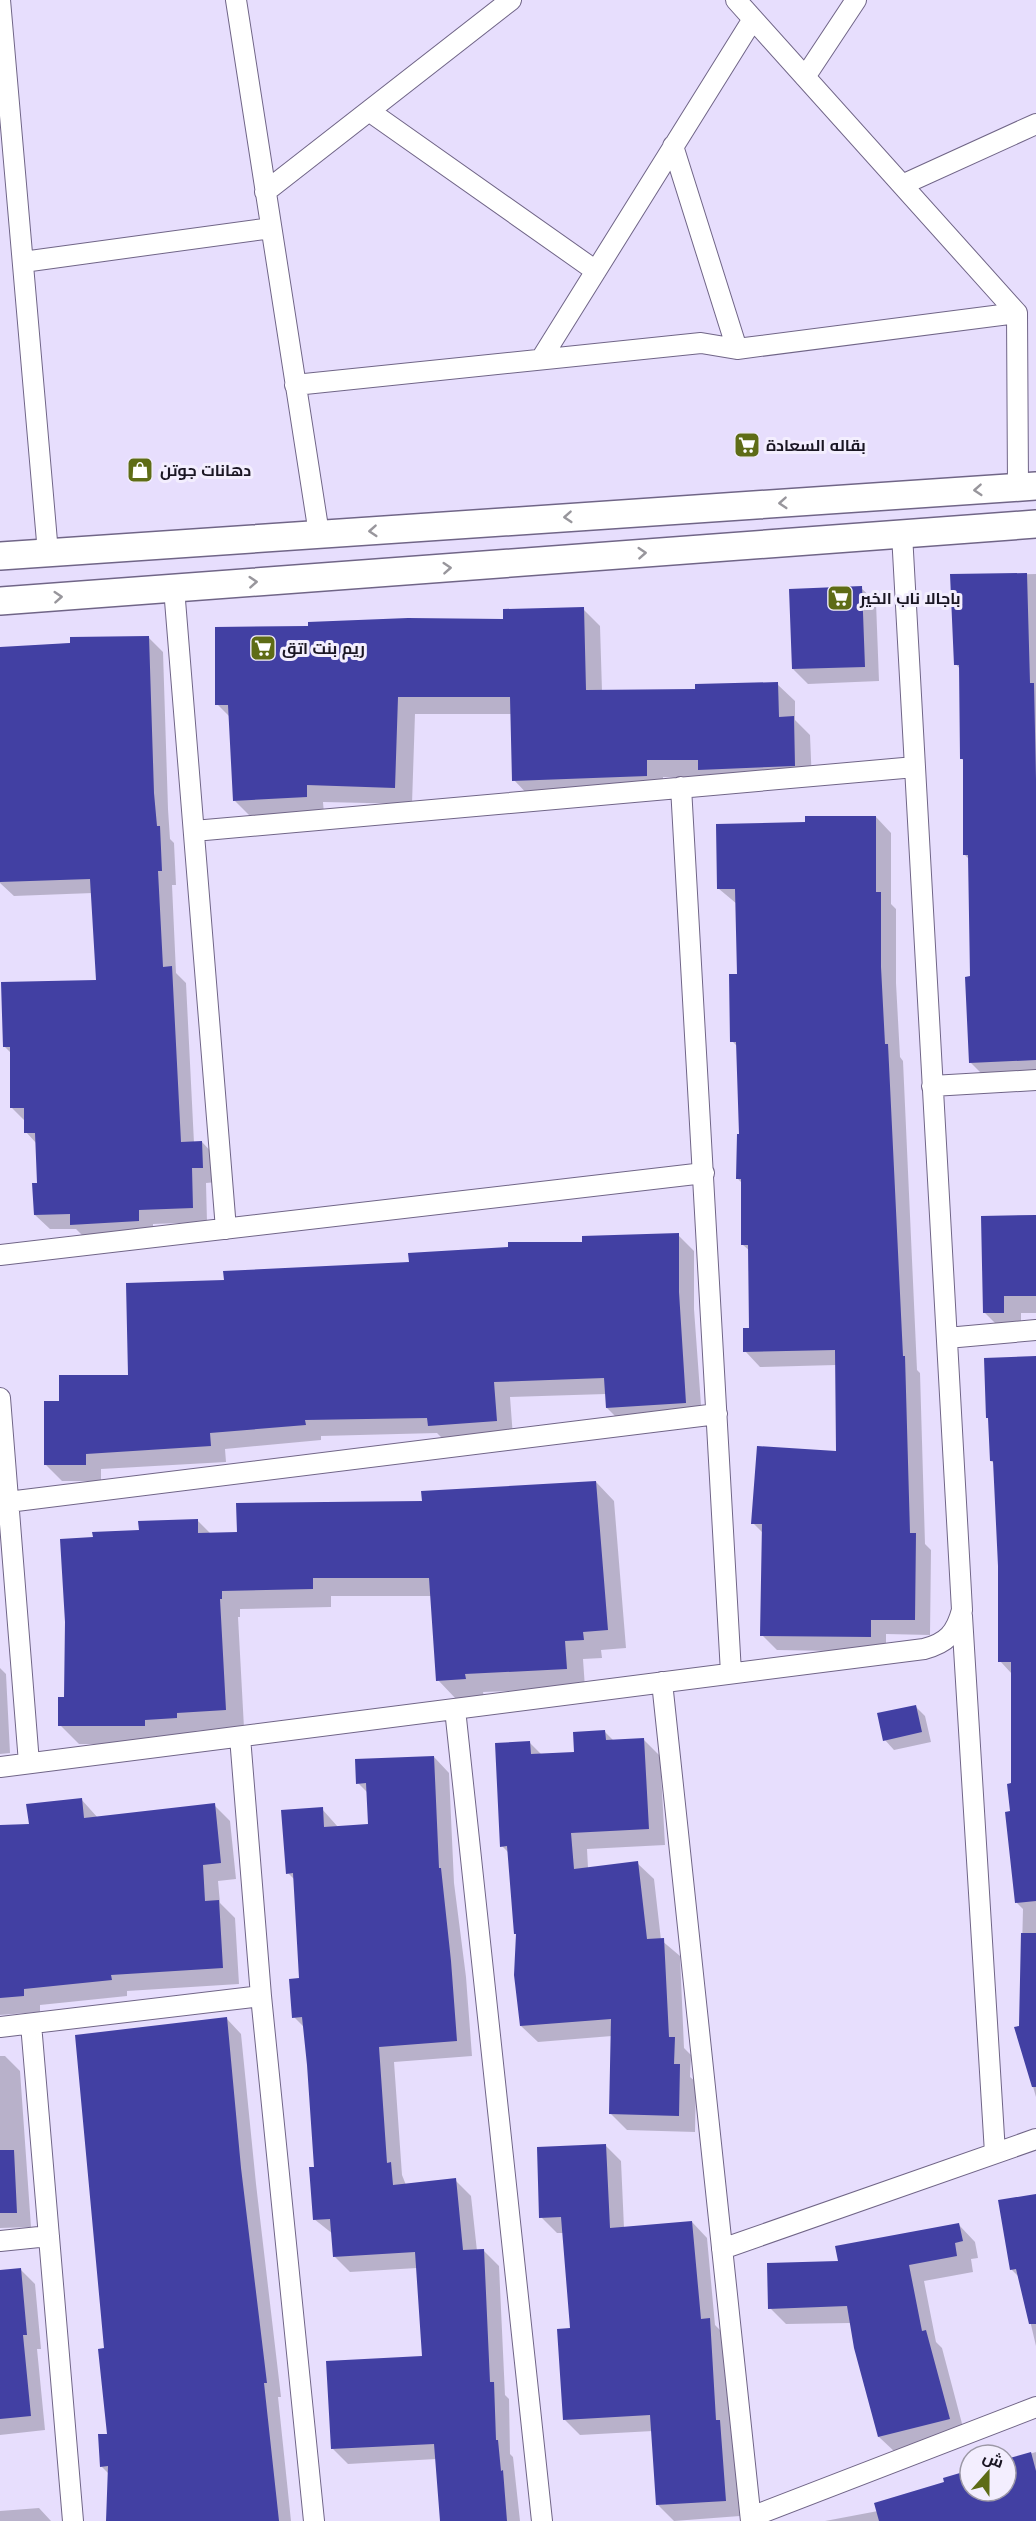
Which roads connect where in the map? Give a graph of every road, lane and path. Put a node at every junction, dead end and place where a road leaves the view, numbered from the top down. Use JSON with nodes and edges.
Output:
{"nodes":[{"id":1,"x":0,"y":0,"type":"edge"},
{"id":2,"x":236,"y":0,"type":"edge"},
{"id":3,"x":736,"y":0,"type":"edge"},
{"id":4,"x":856,"y":0,"type":"edge"},
{"id":5,"x":498,"y":4,"type":"edge"},
{"id":6,"x":753,"y":19,"type":"junction"},
{"id":7,"x":805,"y":77,"type":"junction"},
{"id":8,"x":369,"y":111,"type":"junction"},
{"id":9,"x":1035,"y":127,"type":"edge"},
{"id":10,"x":673,"y":146,"type":"junction"},
{"id":11,"x":902,"y":185,"type":"junction"},
{"id":12,"x":265,"y":192,"type":"junction"},
{"id":13,"x":271,"y":228,"type":"junction"},
{"id":14,"x":23,"y":262,"type":"junction"},
{"id":15,"x":596,"y":271,"type":"junction"},
{"id":16,"x":1017,"y":313,"type":"junction"},
{"id":17,"x":737,"y":349,"type":"junction"},
{"id":18,"x":541,"y":359,"type":"junction"},
{"id":19,"x":295,"y":385,"type":"junction"},
{"id":20,"x":1027,"y":486,"type":"edge"},
{"id":21,"x":1036,"y":524,"type":"edge"},
{"id":22,"x":319,"y":534,"type":"junction"},
{"id":23,"x":902,"y":534,"type":"junction"},
{"id":24,"x":48,"y":553,"type":"junction"},
{"id":25,"x":0,"y":556,"type":"edge"},
{"id":26,"x":174,"y":588,"type":"junction"},
{"id":27,"x":0,"y":601,"type":"edge"},
{"id":28,"x":915,"y":767,"type":"junction"},
{"id":29,"x":681,"y":787,"type":"junction"},
{"id":30,"x":194,"y":831,"type":"junction"},
{"id":31,"x":1036,"y":1080,"type":"edge"},
{"id":32,"x":932,"y":1086,"type":"junction"},
{"id":33,"x":704,"y":1173,"type":"junction"},
{"id":34,"x":226,"y":1229,"type":"junction"},
{"id":35,"x":0,"y":1255,"type":"edge"},
{"id":36,"x":1036,"y":1330,"type":"edge"},
{"id":37,"x":947,"y":1338,"type":"junction"},
{"id":38,"x":0,"y":1398,"type":"edge"},
{"id":39,"x":717,"y":1414,"type":"junction"},
{"id":40,"x":8,"y":1502,"type":"junction"},
{"id":41,"x":962,"y":1610,"type":"junction"},
{"id":42,"x":731,"y":1673,"type":"junction"},
{"id":43,"x":662,"y":1682,"type":"junction"},
{"id":44,"x":455,"y":1709,"type":"junction"},
{"id":45,"x":240,"y":1737,"type":"junction"},
{"id":46,"x":29,"y":1763,"type":"junction"},
{"id":47,"x":0,"y":1767,"type":"edge"},
{"id":48,"x":261,"y":1996,"type":"junction"},
{"id":49,"x":31,"y":2024,"type":"junction"},
{"id":50,"x":0,"y":2027,"type":"edge"},
{"id":51,"x":1036,"y":2139,"type":"edge"},
{"id":52,"x":995,"y":2153,"type":"junction"},
{"id":53,"x":49,"y":2236,"type":"junction"},
{"id":54,"x":0,"y":2241,"type":"edge"},
{"id":55,"x":722,"y":2249,"type":"junction"},
{"id":56,"x":1036,"y":2407,"type":"edge"},
{"id":57,"x":751,"y":2519,"type":"edge"},
{"id":58,"x":73,"y":2521,"type":"edge"},
{"id":59,"x":314,"y":2521,"type":"edge"},
{"id":60,"x":542,"y":2521,"type":"edge"}],
"edges":[{"from":1,"to":14,"type":"street"},
{"from":2,"to":12,"type":"street"},
{"from":3,"to":6,"type":"street"},
{"from":4,"to":7,"type":"street"},
{"from":5,"to":8,"type":"street"},
{"from":6,"to":7,"type":"street"},
{"from":6,"to":10,"type":"street"},
{"from":7,"to":11,"type":"street"},
{"from":8,"to":12,"type":"street"},
{"from":8,"to":15,"type":"street"},
{"from":9,"to":11,"type":"street"},
{"from":10,"to":15,"type":"street"},
{"from":10,"to":17,"type":"street"},
{"from":11,"to":16,"type":"street"},
{"from":12,"to":13,"type":"street"},
{"from":13,"to":14,"type":"street"},
{"from":13,"to":19,"type":"street"},
{"from":14,"to":24,"type":"street"},
{"from":15,"to":18,"type":"street"},
{"from":16,"to":17,"type":"street"},
{"from":16,"to":20,"type":"street"},
{"from":17,"to":18,"type":"street"},
{"from":18,"to":19,"type":"street"},
{"from":19,"to":22,"type":"street"},
{"from":20,"to":22,"type":"main road","one_way":true},
{"from":21,"to":23,"type":"main road"},
{"from":22,"to":24,"type":"main road"},
{"from":26,"to":23,"type":"main road","one_way":true},
{"from":23,"to":28,"type":"street"},
{"from":24,"to":25,"type":"main road"},
{"from":27,"to":26,"type":"main road","one_way":true},
{"from":26,"to":30,"type":"street"},
{"from":28,"to":29,"type":"street"},
{"from":28,"to":32,"type":"street"},
{"from":29,"to":30,"type":"street"},
{"from":29,"to":33,"type":"street"},
{"from":30,"to":34,"type":"street"},
{"from":31,"to":32,"type":"street"},
{"from":32,"to":37,"type":"street"},
{"from":33,"to":34,"type":"street"},
{"from":33,"to":39,"type":"street"},
{"from":34,"to":35,"type":"street"},
{"from":36,"to":37,"type":"street"},
{"from":37,"to":41,"type":"street"},
{"from":38,"to":40,"type":"street"},
{"from":39,"to":40,"type":"street"},
{"from":39,"to":42,"type":"street"},
{"from":40,"to":46,"type":"street"},
{"from":41,"to":42,"type":"street"},
{"from":41,"to":52,"type":"street"},
{"from":42,"to":43,"type":"street"},
{"from":43,"to":44,"type":"street"},
{"from":43,"to":55,"type":"street"},
{"from":44,"to":45,"type":"street"},
{"from":44,"to":60,"type":"street"},
{"from":45,"to":46,"type":"street"},
{"from":45,"to":48,"type":"street"},
{"from":46,"to":47,"type":"street"},
{"from":48,"to":49,"type":"street"},
{"from":48,"to":59,"type":"street"},
{"from":49,"to":50,"type":"street"},
{"from":49,"to":53,"type":"street"},
{"from":51,"to":52,"type":"street"},
{"from":52,"to":55,"type":"street"},
{"from":53,"to":54,"type":"street"},
{"from":53,"to":58,"type":"street"},
{"from":55,"to":57,"type":"street"},
{"from":56,"to":57,"type":"street"}]}
